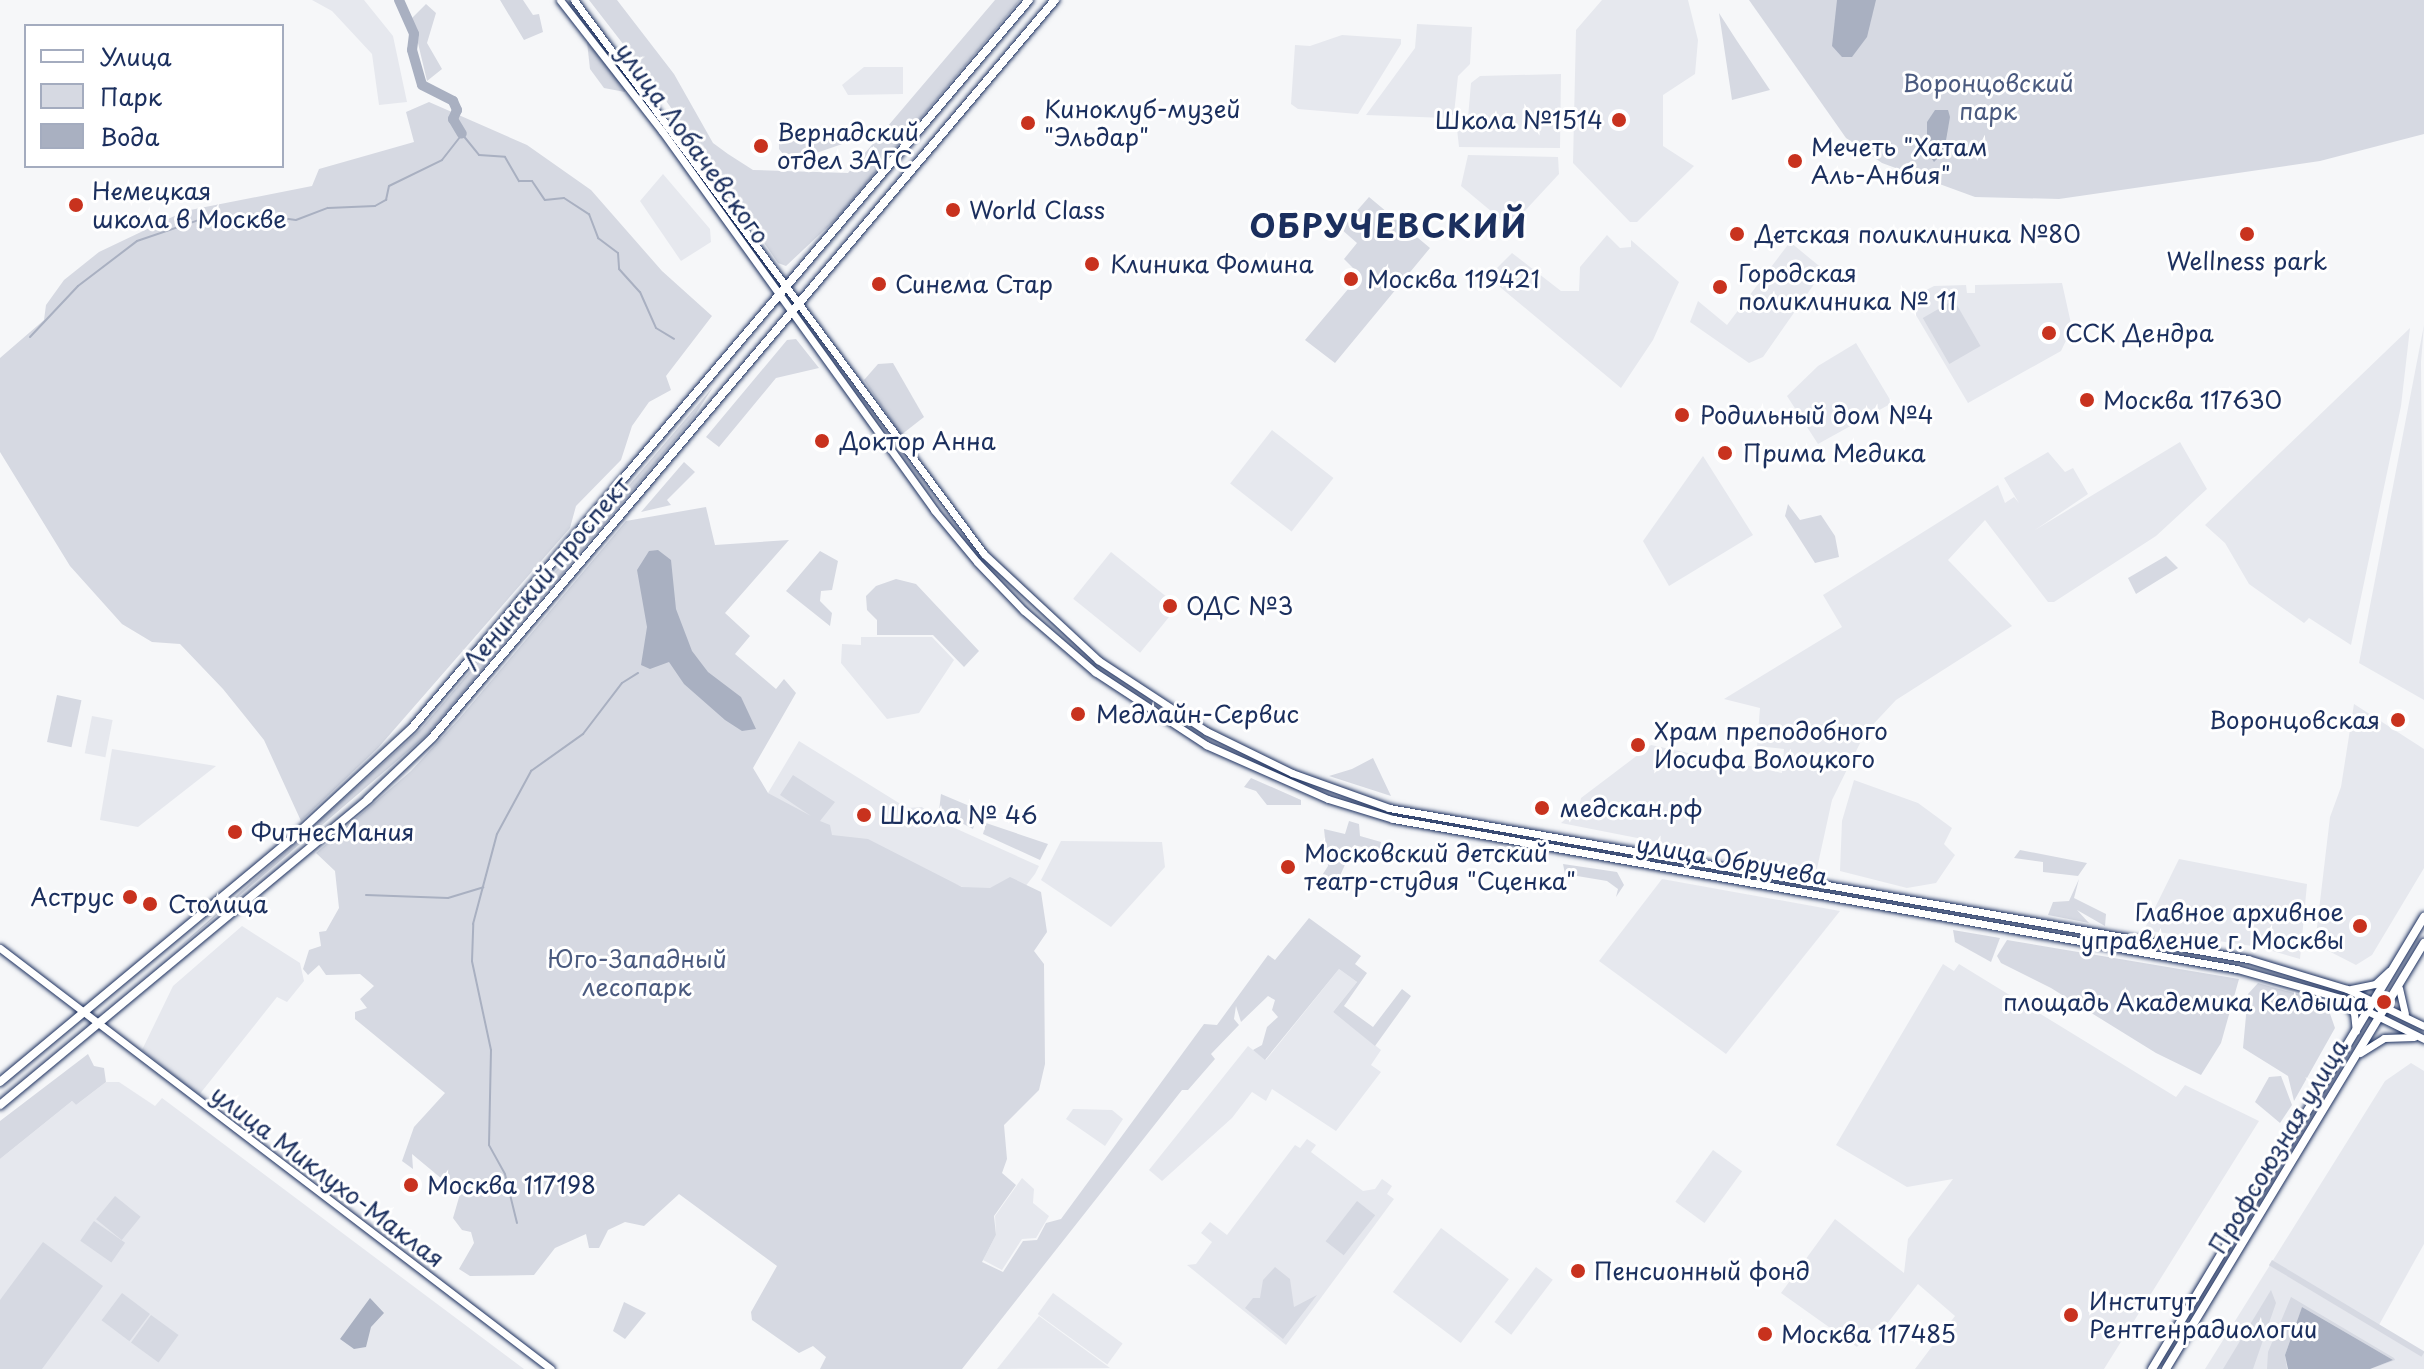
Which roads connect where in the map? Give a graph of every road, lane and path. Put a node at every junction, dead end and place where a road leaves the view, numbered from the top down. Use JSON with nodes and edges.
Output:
{"nodes":[{"id":1,"x":560,"y":0,"type":"edge"},
{"id":2,"x":574,"y":0,"type":"edge"},
{"id":3,"x":1029,"y":0,"type":"edge"},
{"id":4,"x":1055,"y":0,"type":"edge"},
{"id":5,"x":790,"y":288,"type":"junction"},
{"id":6,"x":783,"y":296,"type":"junction"},
{"id":7,"x":800,"y":302,"type":"junction"},
{"id":8,"x":793,"y":310,"type":"junction"},
{"id":9,"x":2424,"y":917,"type":"edge"},
{"id":10,"x":2424,"y":943,"type":"edge"},
{"id":11,"x":0,"y":948,"type":"edge"},
{"id":12,"x":2391,"y":970,"type":"junction"},
{"id":13,"x":2400,"y":982,"type":"junction"},
{"id":14,"x":2347,"y":989,"type":"junction"},
{"id":15,"x":2341,"y":998,"type":"junction"},
{"id":16,"x":2374,"y":1000,"type":"junction"},
{"id":17,"x":2386,"y":1006,"type":"junction"},
{"id":18,"x":2368,"y":1010,"type":"junction"},
{"id":19,"x":84,"y":1012,"type":"junction"},
{"id":20,"x":2380,"y":1016,"type":"junction"},
{"id":21,"x":2409,"y":1018,"type":"junction"},
{"id":22,"x":97,"y":1024,"type":"junction"},
{"id":23,"x":2424,"y":1026,"type":"edge"},
{"id":24,"x":2356,"y":1034,"type":"junction"},
{"id":25,"x":2424,"y":1039,"type":"edge"},
{"id":26,"x":2356,"y":1058,"type":"junction"},
{"id":27,"x":0,"y":1082,"type":"edge"},
{"id":28,"x":0,"y":1105,"type":"edge"},
{"id":29,"x":551,"y":1369,"type":"edge"},
{"id":30,"x":2152,"y":1369,"type":"edge"},
{"id":31,"x":2166,"y":1369,"type":"edge"}],
"edges":[{"from":1,"to":6,"type":"main road","name":"улица Лобачевского"},
{"from":2,"to":5,"type":"main road","name":"улица Лобачевского"},
{"from":3,"to":5,"type":"main road","name":"Ленинский проспект"},
{"from":4,"to":7,"type":"main road","name":"Ленинский проспект"},
{"from":5,"to":6,"type":"main road","name":"Ленинский проспект"},
{"from":5,"to":7,"type":"main road","name":"улица Лобачевского"},
{"from":6,"to":8,"type":"main road","name":"улица Лобачевского"},
{"from":6,"to":19,"type":"main road","name":"Ленинский проспект"},
{"from":7,"to":8,"type":"main road","name":"Ленинский проспект"},
{"from":7,"to":14,"type":"main road","name":"улица Обручева"},
{"from":8,"to":15,"type":"main road","name":"улица Обручева"},
{"from":8,"to":22,"type":"main road","name":"Ленинский проспект"},
{"from":9,"to":12,"type":"main road"},
{"from":10,"to":13,"type":"main road","name":"Профсоюзная улица"},
{"from":11,"to":19,"type":"main road","name":"улица Миклухо-Маклая"},
{"from":12,"to":14,"type":"main road"},
{"from":12,"to":16,"type":"main road"},
{"from":13,"to":17,"type":"main road","name":"Профсоюзная улица"},
{"from":13,"to":21,"type":"main road"},
{"from":14,"to":16,"type":"main road","name":"улица Обручева"},
{"from":15,"to":18,"type":"main road","name":"улица Обручева"},
{"from":15,"to":24,"type":"main road"},
{"from":16,"to":17,"type":"main road","name":"улица Обручева"},
{"from":16,"to":18,"type":"main road"},
{"from":17,"to":20,"type":"main road","name":"Профсоюзная улица"},
{"from":17,"to":21,"type":"main road","name":"улица Обручева"},
{"from":18,"to":20,"type":"main road","name":"улица Обручева"},
{"from":18,"to":24,"type":"main road","name":"Профсоюзная улица"},
{"from":19,"to":22,"type":"main road","name":"улица Миклухо-Маклая"},
{"from":19,"to":27,"type":"main road","name":"Ленинский проспект"},
{"from":20,"to":25,"type":"main road","name":"улица Обручева"},
{"from":20,"to":26,"type":"main road","name":"Профсоюзная улица"},
{"from":21,"to":23,"type":"main road","name":"улица Обручева"},
{"from":22,"to":28,"type":"main road","name":"Ленинский проспект"},
{"from":22,"to":29,"type":"main road","name":"улица Миклухо-Маклая"},
{"from":24,"to":30,"type":"main road","name":"Профсоюзная улица"},
{"from":25,"to":26,"type":"main road"},
{"from":26,"to":31,"type":"main road","name":"Профсоюзная улица"}]}
